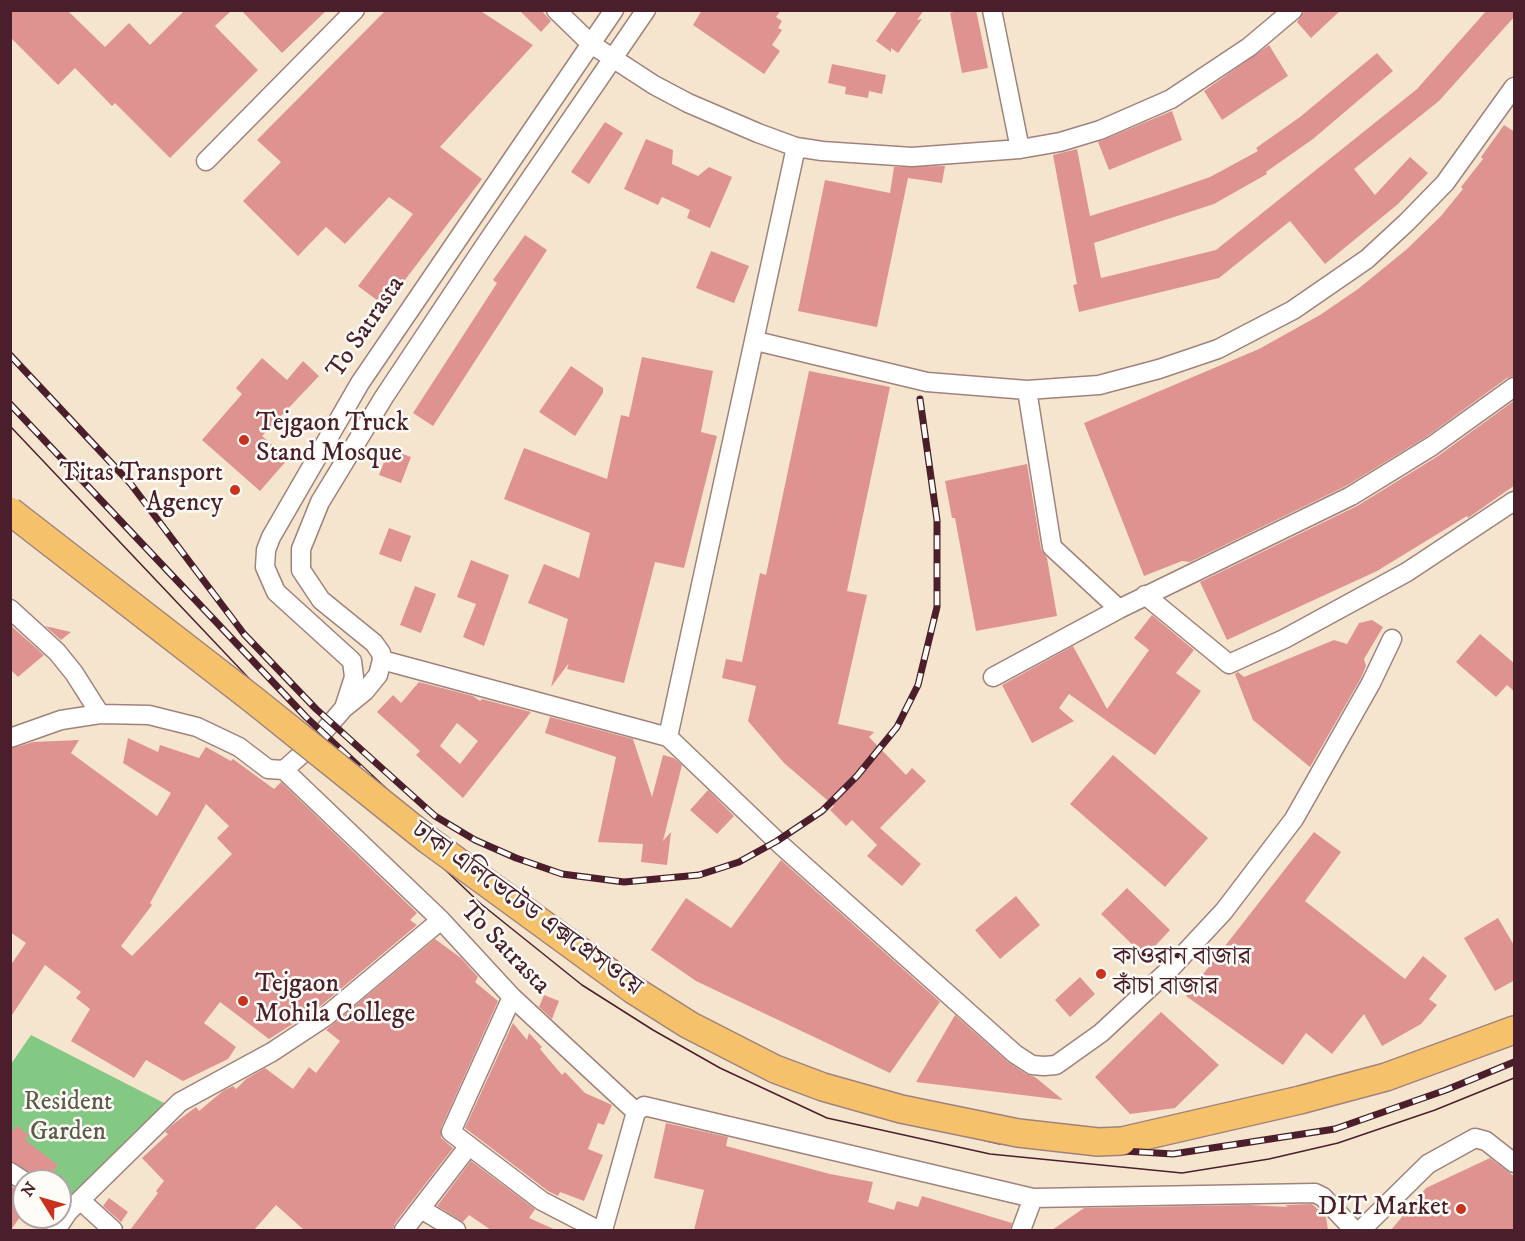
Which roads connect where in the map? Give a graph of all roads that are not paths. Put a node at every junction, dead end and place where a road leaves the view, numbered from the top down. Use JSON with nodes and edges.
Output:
{"nodes":[{"id":1,"x":355,"y":10,"type":"edge"},
{"id":2,"x":556,"y":10,"type":"edge"},
{"id":3,"x":614,"y":10,"type":"edge"},
{"id":4,"x":646,"y":10,"type":"edge"},
{"id":5,"x":992,"y":10,"type":"edge"},
{"id":6,"x":1293,"y":10,"type":"edge"},
{"id":7,"x":591,"y":44,"type":"junction"},
{"id":8,"x":612,"y":59,"type":"junction"},
{"id":9,"x":1515,"y":87,"type":"edge"},
{"id":10,"x":796,"y":147,"type":"junction"},
{"id":11,"x":1020,"y":149,"type":"junction"},
{"id":12,"x":206,"y":161,"type":"dead end"},
{"id":13,"x":756,"y":341,"type":"junction"},
{"id":14,"x":360,"y":383,"type":"junction"},
{"id":15,"x":1515,"y":387,"type":"edge"},
{"id":16,"x":1027,"y":390,"type":"junction"},
{"id":17,"x":384,"y":398,"type":"junction"},
{"id":18,"x":1515,"y":501,"type":"edge"},
{"id":19,"x":10,"y":511,"type":"edge"},
{"id":20,"x":271,"y":537,"type":"junction"},
{"id":21,"x":301,"y":549,"type":"junction"},
{"id":22,"x":1146,"y":596,"type":"junction"},
{"id":23,"x":10,"y":609,"type":"edge"},
{"id":24,"x":1119,"y":609,"type":"junction"},
{"id":25,"x":1392,"y":639,"type":"dead end"},
{"id":26,"x":382,"y":660,"type":"junction"},
{"id":27,"x":993,"y":677,"type":"dead end"},
{"id":28,"x":344,"y":708,"type":"junction"},
{"id":29,"x":100,"y":714,"type":"junction"},
{"id":30,"x":668,"y":737,"type":"junction"},
{"id":31,"x":10,"y":738,"type":"edge"},
{"id":32,"x":284,"y":770,"type":"junction"},
{"id":33,"x":441,"y":920,"type":"junction"},
{"id":34,"x":513,"y":997,"type":"junction"},
{"id":35,"x":1515,"y":1030,"type":"edge"},
{"id":36,"x":636,"y":1112,"type":"junction"},
{"id":37,"x":468,"y":1147,"type":"junction"},
{"id":38,"x":1515,"y":1163,"type":"edge"},
{"id":39,"x":1033,"y":1198,"type":"junction"},
{"id":40,"x":72,"y":1203,"type":"edge"},
{"id":41,"x":72,"y":1208,"type":"edge"},
{"id":42,"x":421,"y":1209,"type":"junction"},
{"id":43,"x":113,"y":1230,"type":"edge"},
{"id":44,"x":404,"y":1230,"type":"edge"},
{"id":45,"x":456,"y":1230,"type":"edge"},
{"id":46,"x":598,"y":1230,"type":"edge"},
{"id":47,"x":603,"y":1230,"type":"edge"},
{"id":48,"x":1021,"y":1230,"type":"edge"},
{"id":49,"x":1354,"y":1230,"type":"edge"},
{"id":50,"x":1361,"y":1230,"type":"edge"}],
"edges":[{"from":1,"to":12,"type":"street"},
{"from":2,"to":7,"type":"street"},
{"from":3,"to":7,"type":"street","name":"To Satrasta"},
{"from":4,"to":8,"type":"street"},
{"from":5,"to":11,"type":"street"},
{"from":6,"to":11,"type":"street"},
{"from":7,"to":8,"type":"street"},
{"from":7,"to":14,"type":"street","name":"To Satrasta"},
{"from":8,"to":10,"type":"street"},
{"from":8,"to":17,"type":"street"},
{"from":9,"to":16,"type":"street"},
{"from":10,"to":11,"type":"street"},
{"from":10,"to":13,"type":"street"},
{"from":13,"to":16,"type":"street"},
{"from":13,"to":30,"type":"street"},
{"from":14,"to":17,"type":"street"},
{"from":14,"to":20,"type":"street","name":"To Satrasta"},
{"from":15,"to":22,"type":"street"},
{"from":16,"to":24,"type":"street"},
{"from":17,"to":21,"type":"street"},
{"from":18,"to":22,"type":"street"},
{"from":19,"to":35,"type":"highway","name":"ঢাকা এলিভেটেড এক্সপ্রেসওয়ে","bridge":true},
{"from":20,"to":21,"type":"street"},
{"from":20,"to":28,"type":"street","name":"To Satrasta"},
{"from":21,"to":26,"type":"street"},
{"from":22,"to":24,"type":"street"},
{"from":23,"to":29,"type":"street"},
{"from":24,"to":27,"type":"street"},
{"from":25,"to":30,"type":"street"},
{"from":26,"to":28,"type":"street"},
{"from":26,"to":30,"type":"street"},
{"from":28,"to":32,"type":"street"},
{"from":29,"to":31,"type":"street"},
{"from":29,"to":32,"type":"street"},
{"from":32,"to":33,"type":"street","name":"To Satrasta"},
{"from":33,"to":34,"type":"street","name":"To Satrasta"},
{"from":33,"to":40,"type":"street"},
{"from":34,"to":36,"type":"street","name":"To Satrasta"},
{"from":34,"to":37,"type":"street"},
{"from":36,"to":39,"type":"street"},
{"from":36,"to":47,"type":"street"},
{"from":37,"to":42,"type":"street"},
{"from":37,"to":46,"type":"street"},
{"from":38,"to":50,"type":"street"},
{"from":39,"to":48,"type":"street"},
{"from":39,"to":49,"type":"street"},
{"from":41,"to":43,"type":"street"},
{"from":42,"to":44,"type":"street"},
{"from":42,"to":45,"type":"street"}]}
